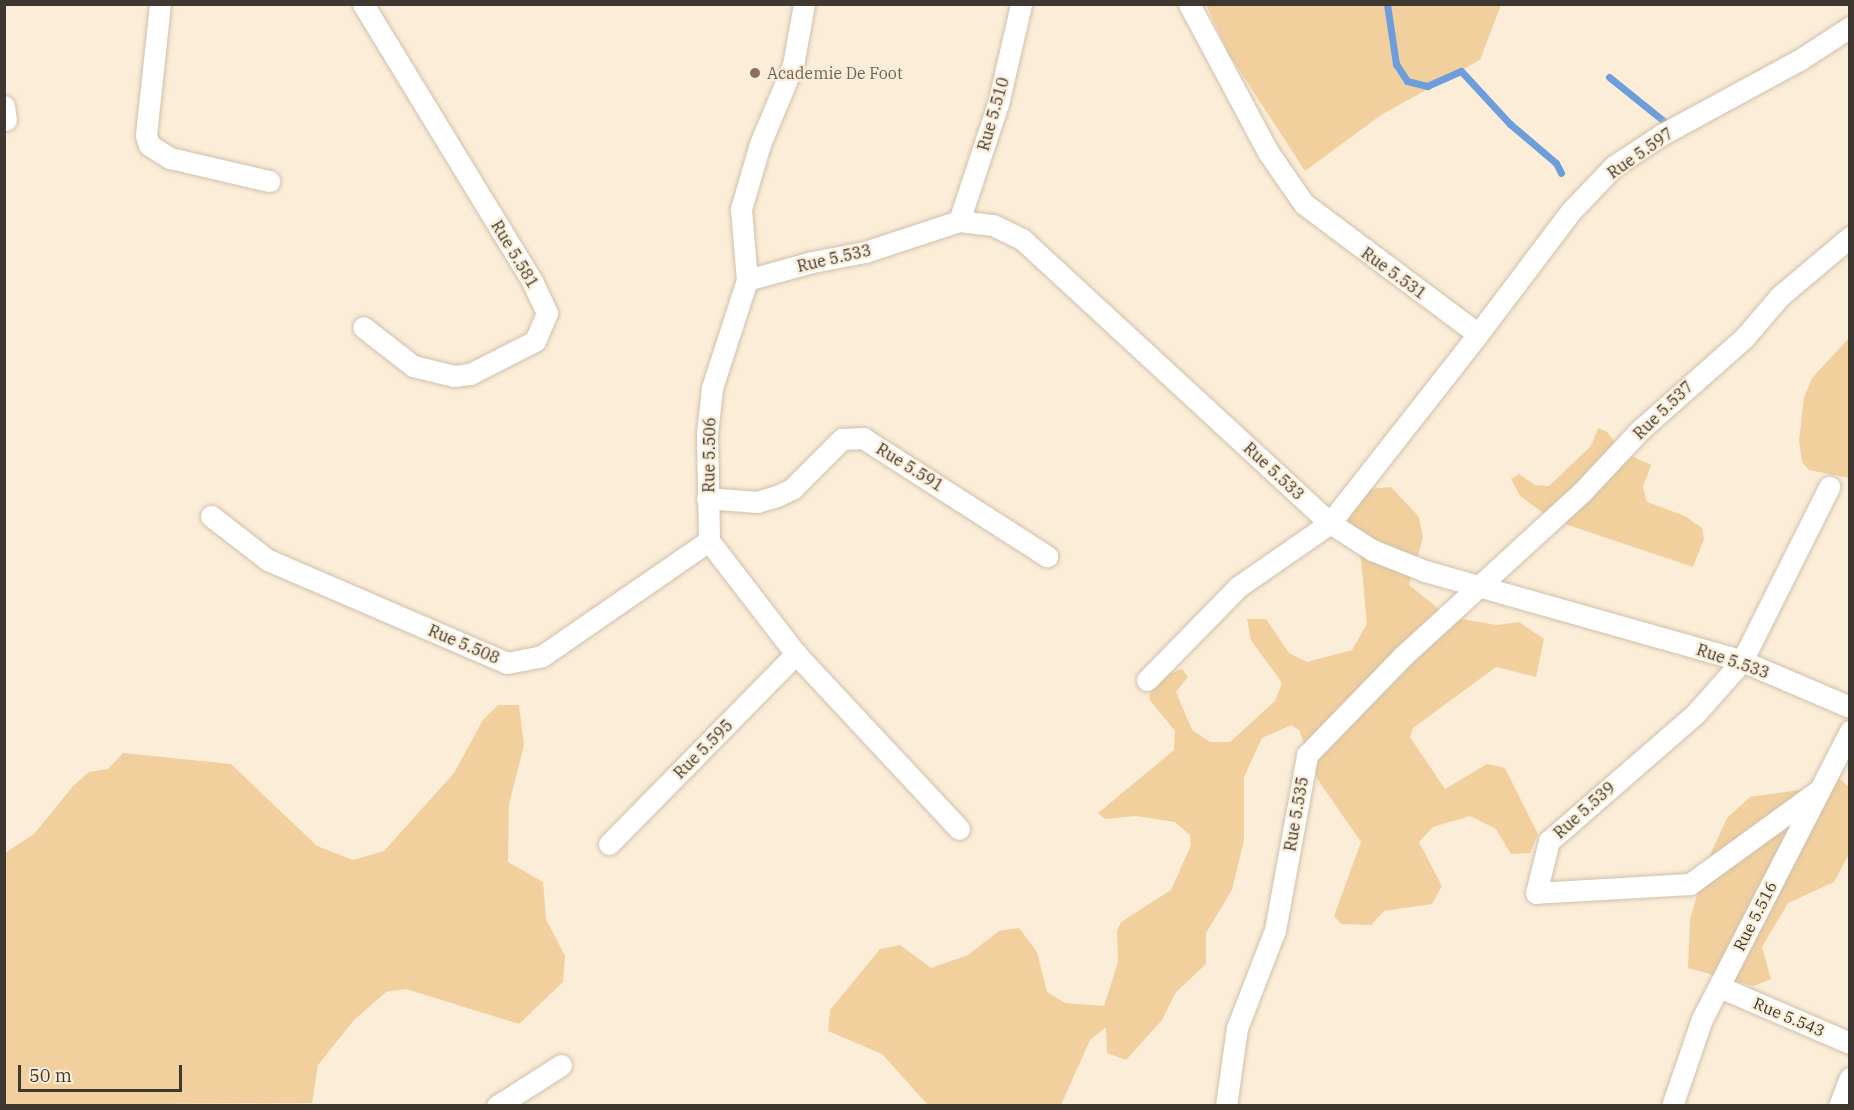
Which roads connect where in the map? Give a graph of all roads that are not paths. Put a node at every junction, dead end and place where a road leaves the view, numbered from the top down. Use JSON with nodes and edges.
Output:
{"nodes":[{"id":1,"x":160,"y":4,"type":"edge"},
{"id":2,"x":363,"y":4,"type":"edge"},
{"id":3,"x":804,"y":4,"type":"edge"},
{"id":4,"x":1021,"y":4,"type":"edge"},
{"id":5,"x":1189,"y":4,"type":"edge"},
{"id":6,"x":1850,"y":27,"type":"edge"},
{"id":7,"x":269,"y":181,"type":"dead end"},
{"id":8,"x":959,"y":222,"type":"junction"},
{"id":9,"x":1850,"y":237,"type":"edge"},
{"id":10,"x":747,"y":280,"type":"junction"},
{"id":11,"x":363,"y":327,"type":"dead end"},
{"id":12,"x":1478,"y":334,"type":"junction"},
{"id":13,"x":1829,"y":487,"type":"dead end"},
{"id":14,"x":707,"y":498,"type":"junction"},
{"id":15,"x":211,"y":516,"type":"dead end"},
{"id":16,"x":1330,"y":523,"type":"junction"},
{"id":17,"x":709,"y":541,"type":"junction"},
{"id":18,"x":1047,"y":556,"type":"dead end"},
{"id":19,"x":1480,"y":587,"type":"junction"},
{"id":20,"x":796,"y":654,"type":"junction"},
{"id":21,"x":1742,"y":661,"type":"junction"},
{"id":22,"x":1147,"y":680,"type":"dead end"},
{"id":23,"x":1850,"y":707,"type":"edge"},
{"id":24,"x":1850,"y":731,"type":"edge"},
{"id":25,"x":1818,"y":791,"type":"junction"},
{"id":26,"x":959,"y":829,"type":"dead end"},
{"id":27,"x":609,"y":844,"type":"dead end"},
{"id":28,"x":1729,"y":991,"type":"dead end"},
{"id":29,"x":1850,"y":1043,"type":"edge"},
{"id":30,"x":561,"y":1065,"type":"dead end"},
{"id":31,"x":1850,"y":1078,"type":"edge"},
{"id":32,"x":497,"y":1106,"type":"edge"},
{"id":33,"x":1226,"y":1106,"type":"edge"},
{"id":34,"x":1672,"y":1106,"type":"edge"},
{"id":35,"x":1839,"y":1106,"type":"edge"}],
"edges":[{"from":1,"to":7,"type":"street"},
{"from":2,"to":11,"type":"street","name":"Rue 5.581"},
{"from":3,"to":10,"type":"street","name":"Rue 5.506"},
{"from":4,"to":8,"type":"street","name":"Rue 5.510"},
{"from":5,"to":12,"type":"street","name":"Rue 5.531"},
{"from":6,"to":12,"type":"street","name":"Rue 5.597"},
{"from":8,"to":10,"type":"street","name":"Rue 5.533"},
{"from":8,"to":16,"type":"street","name":"Rue 5.533"},
{"from":9,"to":19,"type":"street","name":"Rue 5.537"},
{"from":10,"to":14,"type":"street","name":"Rue 5.506"},
{"from":12,"to":16,"type":"street"},
{"from":13,"to":21,"type":"street","name":"Rue 5.539"},
{"from":14,"to":17,"type":"street","name":"Rue 5.506"},
{"from":14,"to":18,"type":"street","name":"Rue 5.591"},
{"from":15,"to":17,"type":"street","name":"Rue 5.508"},
{"from":16,"to":19,"type":"street","name":"Rue 5.533"},
{"from":16,"to":22,"type":"street"},
{"from":17,"to":20,"type":"street"},
{"from":19,"to":21,"type":"street","name":"Rue 5.533"},
{"from":19,"to":33,"type":"street","name":"Rue 5.535"},
{"from":20,"to":26,"type":"street"},
{"from":20,"to":27,"type":"street","name":"Rue 5.595"},
{"from":21,"to":23,"type":"street","name":"Rue 5.533"},
{"from":21,"to":25,"type":"street","name":"Rue 5.539"},
{"from":24,"to":25,"type":"street","name":"Rue 5.516"},
{"from":25,"to":34,"type":"street","name":"Rue 5.516"},
{"from":28,"to":29,"type":"street","name":"Rue 5.543"},
{"from":30,"to":32,"type":"street"},
{"from":31,"to":35,"type":"street"}]}
